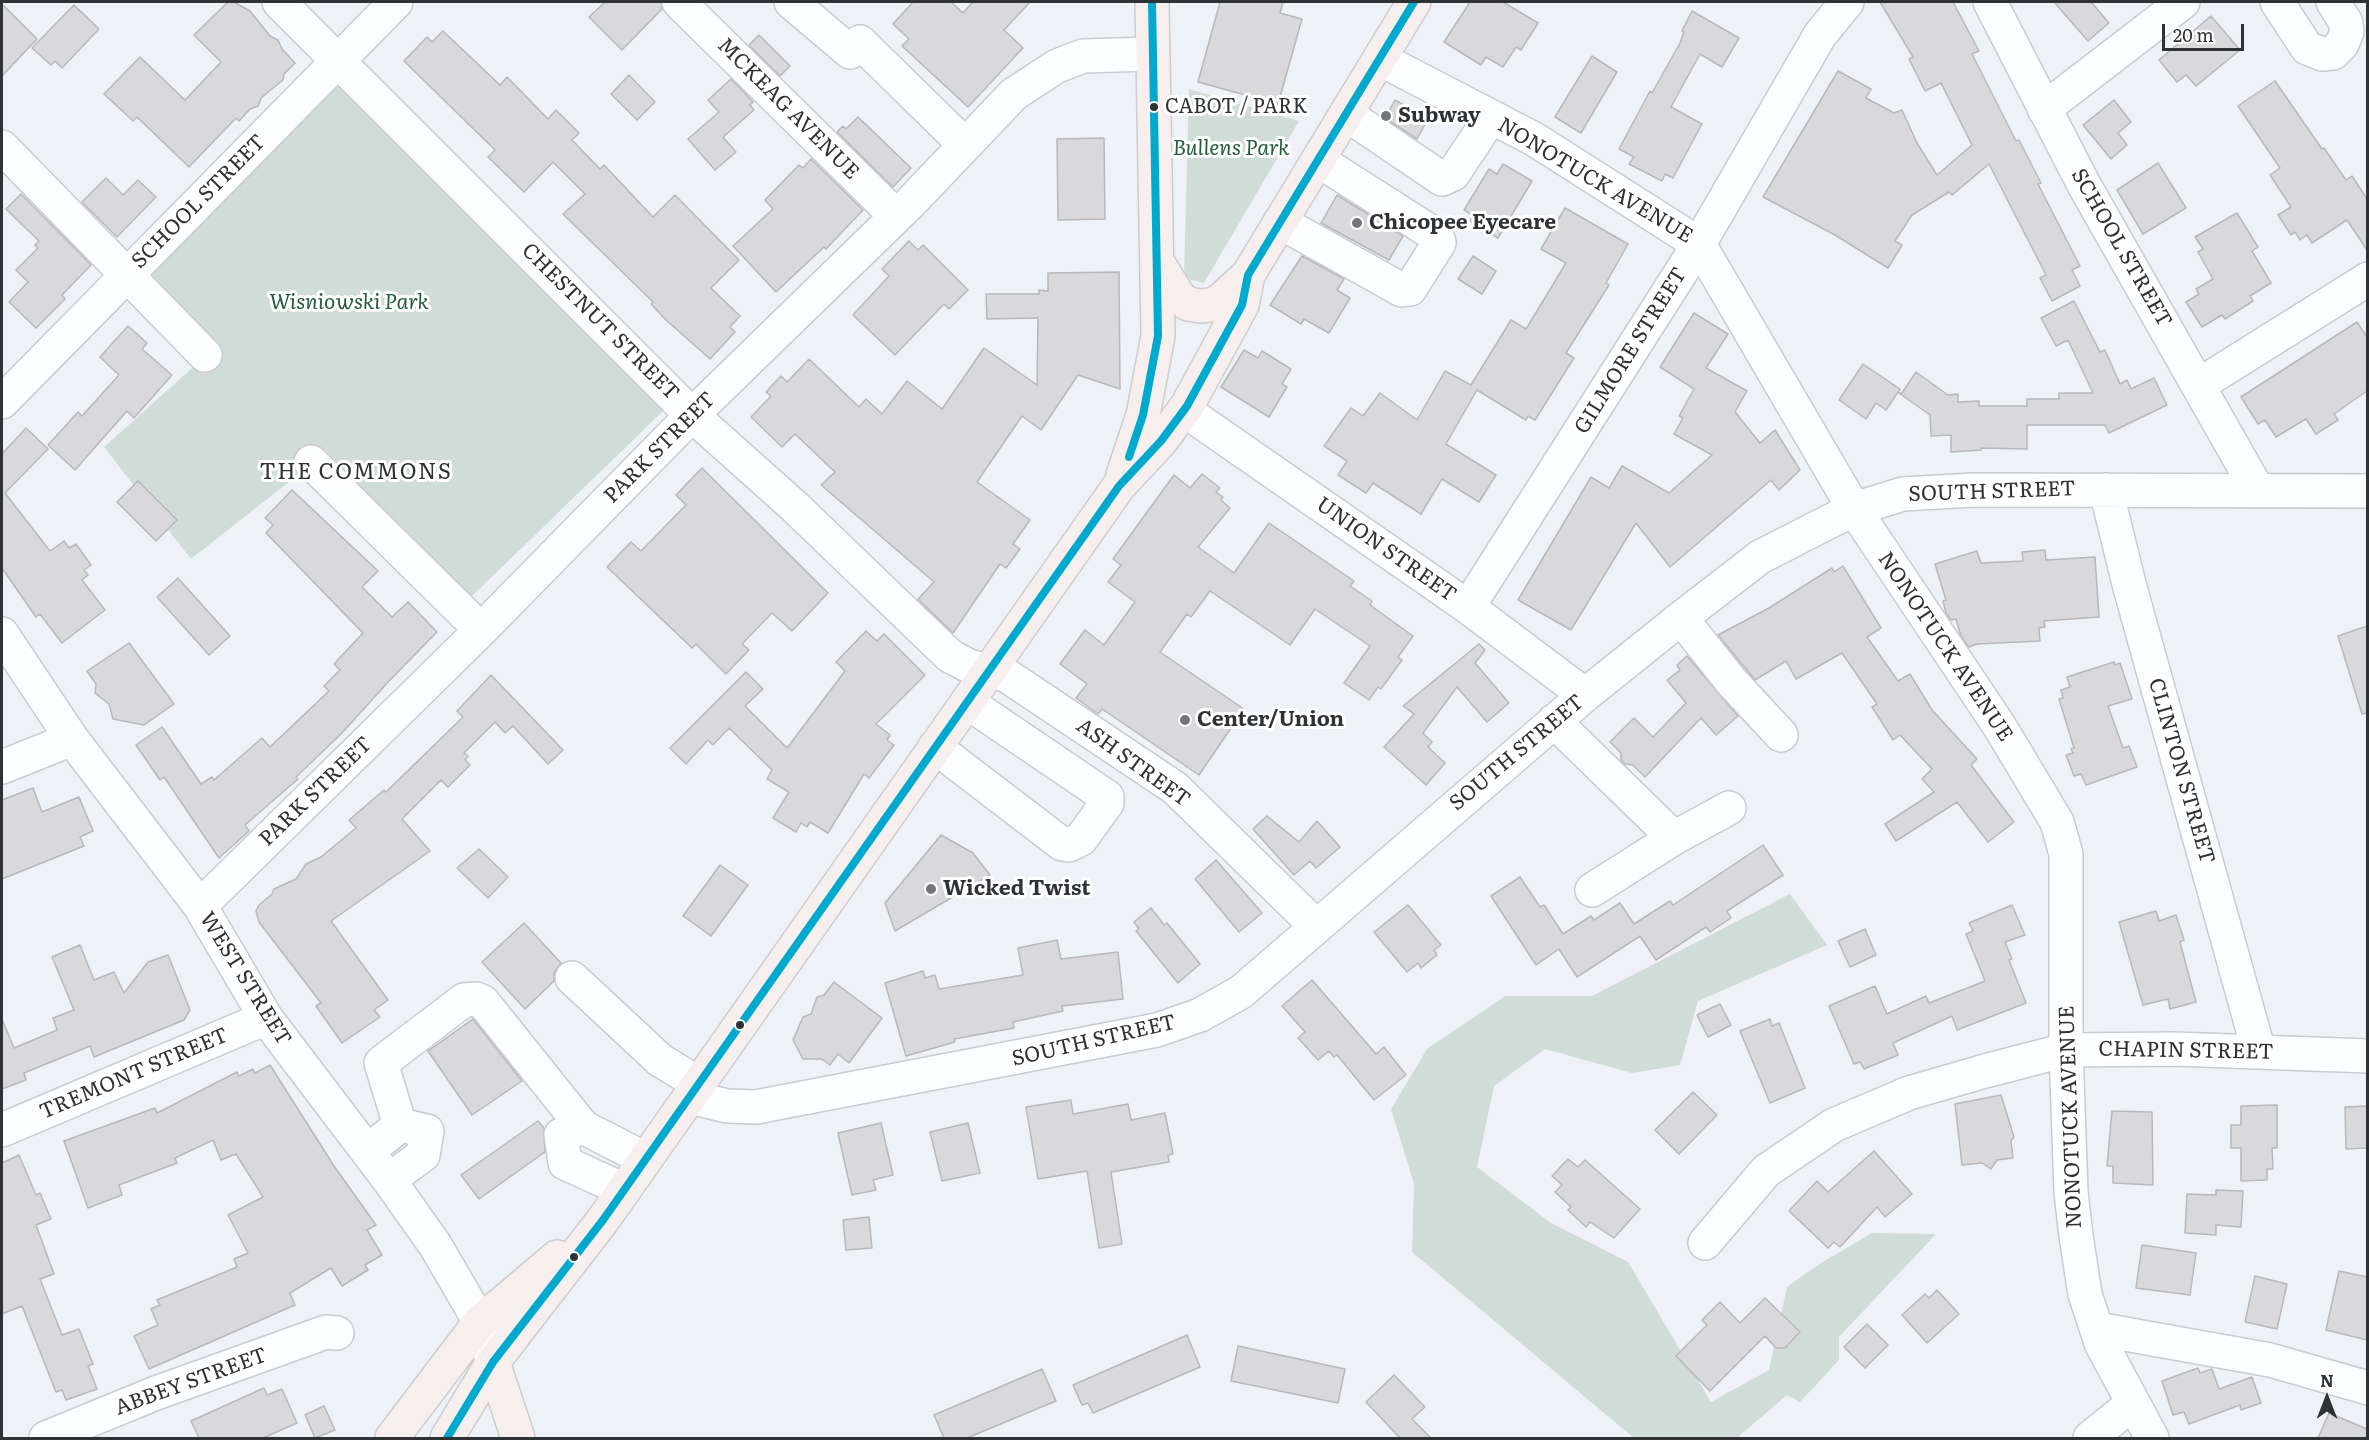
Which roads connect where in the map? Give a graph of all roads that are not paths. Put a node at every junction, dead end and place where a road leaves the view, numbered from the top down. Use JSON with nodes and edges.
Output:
{"nodes":[{"id":1,"x":279,"y":2,"type":"edge"},
{"id":2,"x":396,"y":2,"type":"edge"},
{"id":3,"x":791,"y":2,"type":"edge"},
{"id":4,"x":1152,"y":2,"type":"edge"},
{"id":5,"x":1847,"y":2,"type":"edge"},
{"id":6,"x":1990,"y":2,"type":"edge"},
{"id":7,"x":2183,"y":2,"type":"edge"},
{"id":8,"x":2277,"y":2,"type":"edge"},
{"id":9,"x":2333,"y":2,"type":"edge"},
{"id":10,"x":1410,"y":3,"type":"edge"},
{"id":11,"x":691,"y":5,"type":"edge"},
{"id":12,"x":1151,"y":54,"type":"junction"},
{"id":13,"x":1380,"y":59,"type":"junction"},
{"id":14,"x":338,"y":60,"type":"junction"},
{"id":15,"x":2044,"y":109,"type":"junction"},
{"id":16,"x":1346,"y":114,"type":"junction"},
{"id":17,"x":1491,"y":117,"type":"junction"},
{"id":18,"x":966,"y":145,"type":"junction"},
{"id":19,"x":2,"y":147,"type":"edge"},
{"id":20,"x":1318,"y":160,"type":"junction"},
{"id":21,"x":896,"y":216,"type":"junction"},
{"id":22,"x":1280,"y":222,"type":"junction"},
{"id":23,"x":1699,"y":244,"type":"junction"},
{"id":24,"x":1158,"y":263,"type":"junction"},
{"id":25,"x":1248,"y":275,"type":"junction"},
{"id":26,"x":126,"y":276,"type":"junction"},
{"id":27,"x":2367,"y":279,"type":"edge"},
{"id":28,"x":1158,"y":336,"type":"junction"},
{"id":29,"x":205,"y":355,"type":"dead end"},
{"id":30,"x":2199,"y":386,"type":"junction"},
{"id":31,"x":2,"y":402,"type":"edge"},
{"id":32,"x":1184,"y":410,"type":"junction"},
{"id":33,"x":692,"y":415,"type":"junction"},
{"id":34,"x":311,"y":462,"type":"dead end"},
{"id":35,"x":1119,"y":486,"type":"junction"},
{"id":36,"x":2106,"y":490,"type":"junction"},
{"id":37,"x":2258,"y":491,"type":"junction"},
{"id":38,"x":2367,"y":491,"type":"edge"},
{"id":39,"x":1854,"y":509,"type":"junction"},
{"id":40,"x":1468,"y":607,"type":"junction"},
{"id":41,"x":1681,"y":618,"type":"junction"},
{"id":42,"x":482,"y":630,"type":"junction"},
{"id":43,"x":2,"y":634,"type":"edge"},
{"id":44,"x":988,"y":671,"type":"junction"},
{"id":45,"x":1585,"y":695,"type":"junction"},
{"id":46,"x":967,"y":702,"type":"junction"},
{"id":47,"x":1554,"y":721,"type":"junction"},
{"id":48,"x":1781,"y":735,"type":"dead end"},
{"id":49,"x":72,"y":739,"type":"junction"},
{"id":50,"x":935,"y":747,"type":"junction"},
{"id":51,"x":2,"y":768,"type":"edge"},
{"id":52,"x":1729,"y":808,"type":"dead end"},
{"id":53,"x":1674,"y":838,"type":"junction"},
{"id":54,"x":1592,"y":890,"type":"dead end"},
{"id":55,"x":200,"y":906,"type":"junction"},
{"id":56,"x":1315,"y":926,"type":"junction"},
{"id":57,"x":572,"y":978,"type":"dead end"},
{"id":58,"x":266,"y":1018,"type":"junction"},
{"id":59,"x":2066,"y":1050,"type":"junction"},
{"id":60,"x":2259,"y":1052,"type":"junction"},
{"id":61,"x":2367,"y":1056,"type":"edge"},
{"id":62,"x":694,"y":1091,"type":"junction"},
{"id":63,"x":400,"y":1125,"type":"junction"},
{"id":64,"x":583,"y":1127,"type":"junction"},
{"id":65,"x":2,"y":1130,"type":"edge"},
{"id":66,"x":367,"y":1150,"type":"junction"},
{"id":67,"x":645,"y":1159,"type":"junction"},
{"id":68,"x":389,"y":1180,"type":"junction"},
{"id":69,"x":624,"y":1190,"type":"junction"},
{"id":70,"x":603,"y":1220,"type":"junction"},
{"id":71,"x":1705,"y":1243,"type":"dead end"},
{"id":72,"x":480,"y":1322,"type":"junction"},
{"id":73,"x":2097,"y":1329,"type":"junction"},
{"id":74,"x":337,"y":1333,"type":"dead end"},
{"id":75,"x":493,"y":1362,"type":"junction"},
{"id":76,"x":2367,"y":1388,"type":"edge"},
{"id":77,"x":2132,"y":1404,"type":"junction"},
{"id":78,"x":46,"y":1438,"type":"edge"},
{"id":79,"x":392,"y":1438,"type":"edge"},
{"id":80,"x":447,"y":1438,"type":"edge"},
{"id":81,"x":518,"y":1438,"type":"edge"},
{"id":82,"x":2090,"y":1438,"type":"edge"},
{"id":83,"x":2152,"y":1438,"type":"edge"}],
"edges":[{"from":1,"to":14,"type":"street","name":"CHESTNUT STREET"},
{"from":2,"to":14,"type":"street","name":"SCHOOL STREET"},
{"from":3,"to":18,"type":"street"},
{"from":4,"to":12,"type":"main road"},
{"from":5,"to":23,"type":"street","name":"GILMORE STREET"},
{"from":6,"to":15,"type":"street","name":"SCHOOL STREET"},
{"from":7,"to":15,"type":"street"},
{"from":8,"to":9,"type":"street"},
{"from":10,"to":13,"type":"main road"},
{"from":11,"to":21,"type":"street","name":"MCKEAG AVENUE"},
{"from":12,"to":18,"type":"street","name":"PARK STREET"},
{"from":12,"to":24,"type":"main road"},
{"from":13,"to":16,"type":"main road"},
{"from":13,"to":17,"type":"street","name":"NONOTUCK AVENUE"},
{"from":14,"to":26,"type":"street","name":"SCHOOL STREET"},
{"from":14,"to":33,"type":"street","name":"CHESTNUT STREET"},
{"from":15,"to":30,"type":"street","name":"SCHOOL STREET"},
{"from":16,"to":17,"type":"street"},
{"from":16,"to":20,"type":"main road"},
{"from":17,"to":23,"type":"street","name":"NONOTUCK AVENUE"},
{"from":18,"to":21,"type":"street","name":"PARK STREET"},
{"from":19,"to":26,"type":"street"},
{"from":20,"to":22,"type":"main road"},
{"from":20,"to":22,"type":"street"},
{"from":21,"to":33,"type":"street","name":"PARK STREET"},
{"from":22,"to":25,"type":"main road"},
{"from":23,"to":39,"type":"street","name":"NONOTUCK AVENUE"},
{"from":23,"to":40,"type":"street","name":"GILMORE STREET"},
{"from":24,"to":25,"type":"main road"},
{"from":24,"to":28,"type":"main road"},
{"from":25,"to":32,"type":"main road"},
{"from":26,"to":29,"type":"street"},
{"from":26,"to":31,"type":"street","name":"SCHOOL STREET"},
{"from":27,"to":30,"type":"street"},
{"from":28,"to":32,"type":"main road"},
{"from":28,"to":35,"type":"main road"},
{"from":30,"to":37,"type":"street","name":"SCHOOL STREET"},
{"from":32,"to":35,"type":"main road"},
{"from":32,"to":40,"type":"street","name":"UNION STREET"},
{"from":33,"to":42,"type":"street","name":"PARK STREET"},
{"from":33,"to":44,"type":"street","name":"CHESTNUT STREET"},
{"from":34,"to":42,"type":"street"},
{"from":35,"to":44,"type":"main road"},
{"from":36,"to":37,"type":"street","name":"SOUTH STREET"},
{"from":36,"to":39,"type":"street","name":"SOUTH STREET"},
{"from":36,"to":60,"type":"street","name":"CLINTON STREET"},
{"from":37,"to":38,"type":"street","name":"SOUTH STREET"},
{"from":39,"to":41,"type":"street","name":"SOUTH STREET"},
{"from":39,"to":59,"type":"street","name":"NONOTUCK AVENUE"},
{"from":40,"to":45,"type":"street","name":"UNION STREET"},
{"from":41,"to":45,"type":"street","name":"SOUTH STREET"},
{"from":41,"to":48,"type":"street"},
{"from":42,"to":55,"type":"street","name":"PARK STREET"},
{"from":43,"to":49,"type":"street","name":"WEST STREET"},
{"from":44,"to":46,"type":"main road"},
{"from":44,"to":56,"type":"street","name":"ASH STREET"},
{"from":45,"to":47,"type":"street","name":"SOUTH STREET"},
{"from":46,"to":50,"type":"main road"},
{"from":46,"to":50,"type":"street"},
{"from":47,"to":53,"type":"street"},
{"from":47,"to":56,"type":"street","name":"SOUTH STREET"},
{"from":49,"to":51,"type":"street"},
{"from":49,"to":55,"type":"street","name":"WEST STREET"},
{"from":50,"to":62,"type":"main road"},
{"from":52,"to":53,"type":"street"},
{"from":53,"to":54,"type":"street"},
{"from":55,"to":58,"type":"street","name":"WEST STREET"},
{"from":56,"to":62,"type":"street","name":"SOUTH STREET"},
{"from":57,"to":62,"type":"street","name":"SOUTH STREET"},
{"from":58,"to":65,"type":"street","name":"TREMONT STREET"},
{"from":58,"to":66,"type":"street","name":"WEST STREET"},
{"from":59,"to":60,"type":"street","name":"CHAPIN STREET"},
{"from":59,"to":71,"type":"street","name":"CHAPIN STREET"},
{"from":59,"to":73,"type":"street","name":"NONOTUCK AVENUE"},
{"from":60,"to":61,"type":"street","name":"CHAPIN STREET"},
{"from":62,"to":67,"type":"main road"},
{"from":63,"to":64,"type":"street"},
{"from":63,"to":66,"type":"street"},
{"from":63,"to":68,"type":"street"},
{"from":64,"to":67,"type":"street"},
{"from":64,"to":69,"type":"street"},
{"from":66,"to":68,"type":"street","name":"WEST STREET"},
{"from":67,"to":69,"type":"main road"},
{"from":68,"to":72,"type":"street","name":"WEST STREET"},
{"from":69,"to":70,"type":"main road"},
{"from":70,"to":72,"type":"main road"},
{"from":70,"to":75,"type":"main road"},
{"from":72,"to":75,"type":"street","name":"WEST STREET"},
{"from":72,"to":79,"type":"main road"},
{"from":73,"to":76,"type":"street"},
{"from":73,"to":77,"type":"street","name":"NONOTUCK AVENUE"},
{"from":74,"to":78,"type":"street","name":"ABBEY STREET"},
{"from":75,"to":80,"type":"main road"},
{"from":75,"to":81,"type":"main road"},
{"from":77,"to":82,"type":"street"},
{"from":77,"to":83,"type":"street","name":"NONOTUCK AVENUE"}]}
